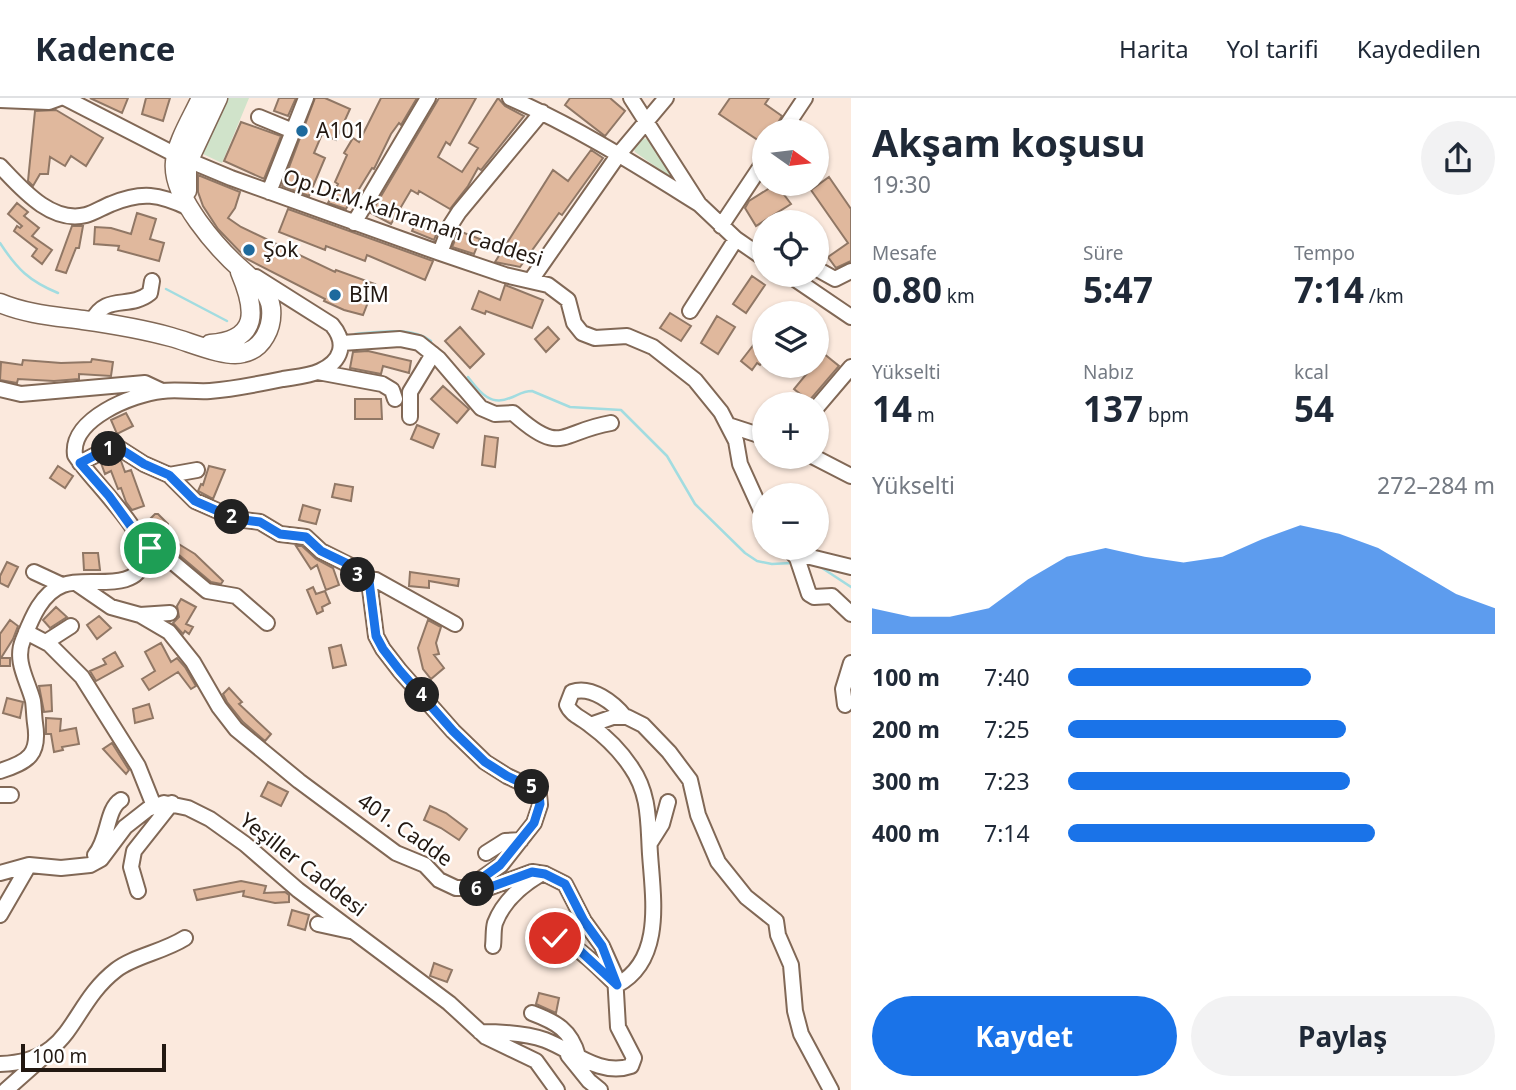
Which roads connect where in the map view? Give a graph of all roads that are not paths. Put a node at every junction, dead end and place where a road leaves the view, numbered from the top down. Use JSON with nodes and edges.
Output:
{"nodes":[{"id":1,"x":62,"y":98,"type":"edge"},
{"id":2,"x":201,"y":98,"type":"edge"},
{"id":3,"x":218,"y":98,"type":"edge"},
{"id":4,"x":306,"y":98,"type":"edge"},
{"id":5,"x":428,"y":98,"type":"edge"},
{"id":6,"x":510,"y":98,"type":"edge"},
{"id":7,"x":631,"y":98,"type":"edge"},
{"id":8,"x":666,"y":98,"type":"edge"},
{"id":9,"x":805,"y":98,"type":"edge"},
{"id":10,"x":0,"y":100,"type":"edge"},
{"id":11,"x":542,"y":112,"type":"junction"},
{"id":12,"x":260,"y":114,"type":"dead end"},
{"id":13,"x":646,"y":119,"type":"junction"},
{"id":14,"x":791,"y":119,"type":"edge"},
{"id":15,"x":295,"y":127,"type":"junction"},
{"id":16,"x":619,"y":154,"type":"junction"},
{"id":17,"x":183,"y":158,"type":"junction"},
{"id":18,"x":0,"y":166,"type":"edge"},
{"id":19,"x":752,"y":180,"type":"edge"},
{"id":20,"x":269,"y":192,"type":"junction"},
{"id":21,"x":699,"y":204,"type":"junction"},
{"id":22,"x":189,"y":208,"type":"junction"},
{"id":23,"x":354,"y":223,"type":"junction"},
{"id":24,"x":721,"y":226,"type":"junction"},
{"id":25,"x":736,"y":239,"type":"junction"},
{"id":26,"x":752,"y":249,"type":"edge"},
{"id":27,"x":440,"y":253,"type":"junction"},
{"id":28,"x":237,"y":265,"type":"junction"},
{"id":29,"x":851,"y":271,"type":"edge"},
{"id":30,"x":829,"y":276,"type":"edge"},
{"id":31,"x":531,"y":280,"type":"junction"},
{"id":32,"x":152,"y":281,"type":"dead end"},
{"id":33,"x":811,"y":287,"type":"edge"},
{"id":34,"x":0,"y":303,"type":"edge"},
{"id":35,"x":0,"y":309,"type":"edge"},
{"id":36,"x":690,"y":311,"type":"dead end"},
{"id":37,"x":22,"y":312,"type":"junction"},
{"id":38,"x":849,"y":312,"type":"edge"},
{"id":39,"x":92,"y":321,"type":"junction"},
{"id":40,"x":342,"y":343,"type":"junction"},
{"id":41,"x":433,"y":354,"type":"junction"},
{"id":42,"x":851,"y":367,"type":"edge"},
{"id":43,"x":318,"y":372,"type":"junction"},
{"id":44,"x":0,"y":389,"type":"edge"},
{"id":45,"x":162,"y":391,"type":"junction"},
{"id":46,"x":829,"y":393,"type":"edge"},
{"id":47,"x":395,"y":399,"type":"dead end"},
{"id":48,"x":410,"y":417,"type":"dead end"},
{"id":49,"x":611,"y":423,"type":"dead end"},
{"id":50,"x":728,"y":425,"type":"junction"},
{"id":51,"x":752,"y":433,"type":"edge"},
{"id":52,"x":80,"y":463,"type":"junction"},
{"id":53,"x":829,"y":465,"type":"edge"},
{"id":54,"x":197,"y":470,"type":"dead end"},
{"id":55,"x":169,"y":475,"type":"junction"},
{"id":56,"x":851,"y":476,"type":"edge"},
{"id":57,"x":752,"y":492,"type":"edge"},
{"id":58,"x":144,"y":548,"type":"junction"},
{"id":59,"x":796,"y":560,"type":"edge"},
{"id":60,"x":812,"y":560,"type":"edge"},
{"id":61,"x":851,"y":567,"type":"edge"},
{"id":62,"x":34,"y":572,"type":"dead end"},
{"id":63,"x":369,"y":581,"type":"junction"},
{"id":64,"x":69,"y":584,"type":"junction"},
{"id":65,"x":851,"y":614,"type":"edge"},
{"id":66,"x":140,"y":615,"type":"junction"},
{"id":67,"x":153,"y":622,"type":"junction"},
{"id":68,"x":267,"y":623,"type":"dead end"},
{"id":69,"x":454,"y":624,"type":"dead end"},
{"id":70,"x":71,"y":626,"type":"dead end"},
{"id":71,"x":26,"y":632,"type":"junction"},
{"id":72,"x":46,"y":642,"type":"junction"},
{"id":73,"x":851,"y":663,"type":"edge"},
{"id":74,"x":845,"y":705,"type":"dead end"},
{"id":75,"x":625,"y":717,"type":"junction"},
{"id":76,"x":590,"y":725,"type":"junction"},
{"id":77,"x":0,"y":771,"type":"edge"},
{"id":78,"x":121,"y":800,"type":"dead end"},
{"id":79,"x":668,"y":802,"type":"dead end"},
{"id":80,"x":172,"y":803,"type":"junction"},
{"id":81,"x":154,"y":806,"type":"junction"},
{"id":82,"x":521,"y":840,"type":"junction"},
{"id":83,"x":649,"y":844,"type":"junction"},
{"id":84,"x":486,"y":853,"type":"dead end"},
{"id":85,"x":29,"y":865,"type":"junction"},
{"id":86,"x":84,"y":866,"type":"junction"},
{"id":87,"x":0,"y":873,"type":"edge"},
{"id":88,"x":542,"y":873,"type":"junction"},
{"id":89,"x":467,"y":889,"type":"junction"},
{"id":90,"x":138,"y":891,"type":"dead end"},
{"id":91,"x":0,"y":915,"type":"edge"},
{"id":92,"x":318,"y":924,"type":"dead end"},
{"id":93,"x":355,"y":932,"type":"junction"},
{"id":94,"x":185,"y":938,"type":"dead end"},
{"id":95,"x":547,"y":940,"type":"dead end"},
{"id":96,"x":493,"y":946,"type":"dead end"},
{"id":97,"x":617,"y":985,"type":"junction"},
{"id":98,"x":532,"y":1013,"type":"dead end"},
{"id":99,"x":481,"y":1032,"type":"junction"},
{"id":100,"x":562,"y":1048,"type":"junction"},
{"id":101,"x":45,"y":1055,"type":"junction"},
{"id":102,"x":578,"y":1056,"type":"junction"},
{"id":103,"x":0,"y":1064,"type":"edge"},
{"id":104,"x":6,"y":1090,"type":"edge"},
{"id":105,"x":557,"y":1090,"type":"edge"},
{"id":106,"x":600,"y":1090,"type":"edge"},
{"id":107,"x":831,"y":1090,"type":"edge"}],
"edges":[{"from":1,"to":10,"type":"street"},
{"from":1,"to":17,"type":"street","name":"Op.Dr.M.Kahraman Caddesi"},
{"from":2,"to":17,"type":"main road"},
{"from":3,"to":17,"type":"main road"},
{"from":4,"to":15,"type":"street"},
{"from":5,"to":23,"type":"street"},
{"from":6,"to":11,"type":"street"},
{"from":7,"to":13,"type":"street"},
{"from":8,"to":13,"type":"street"},
{"from":9,"to":14,"type":"street"},
{"from":11,"to":16,"type":"street"},
{"from":11,"to":27,"type":"street"},
{"from":12,"to":15,"type":"street"},
{"from":13,"to":16,"type":"street"},
{"from":13,"to":21,"type":"street"},
{"from":15,"to":20,"type":"street"},
{"from":16,"to":21,"type":"street"},
{"from":16,"to":31,"type":"street"},
{"from":17,"to":20,"type":"street","name":"Op.Dr.M.Kahraman Caddesi"},
{"from":17,"to":22,"type":"main road"},
{"from":18,"to":22,"type":"street"},
{"from":19,"to":24,"type":"street"},
{"from":20,"to":23,"type":"street","name":"Op.Dr.M.Kahraman Caddesi"},
{"from":21,"to":24,"type":"street"},
{"from":22,"to":28,"type":"main road"},
{"from":23,"to":27,"type":"street","name":"Op.Dr.M.Kahraman Caddesi"},
{"from":24,"to":25,"type":"street"},
{"from":25,"to":26,"type":"street"},
{"from":25,"to":36,"type":"street"},
{"from":27,"to":31,"type":"street","name":"Op.Dr.M.Kahraman Caddesi"},
{"from":28,"to":39,"type":"main road"},
{"from":28,"to":40,"type":"street"},
{"from":29,"to":30,"type":"street"},
{"from":31,"to":50,"type":"street","name":"Op.Dr.M.Kahraman Caddesi"},
{"from":32,"to":39,"type":"street"},
{"from":33,"to":38,"type":"street"},
{"from":34,"to":37,"type":"main road"},
{"from":35,"to":37,"type":"street"},
{"from":37,"to":39,"type":"main road"},
{"from":40,"to":41,"type":"street"},
{"from":40,"to":43,"type":"street"},
{"from":41,"to":48,"type":"street"},
{"from":41,"to":49,"type":"street"},
{"from":42,"to":46,"type":"street"},
{"from":43,"to":45,"type":"street"},
{"from":43,"to":47,"type":"street"},
{"from":44,"to":45,"type":"street"},
{"from":45,"to":52,"type":"street"},
{"from":50,"to":51,"type":"street"},
{"from":50,"to":57,"type":"street","name":"Op.Dr.M.Kahraman Caddesi"},
{"from":52,"to":55,"type":"street"},
{"from":52,"to":58,"type":"street"},
{"from":53,"to":56,"type":"street"},
{"from":54,"to":55,"type":"street"},
{"from":55,"to":63,"type":"street"},
{"from":58,"to":64,"type":"street"},
{"from":58,"to":68,"type":"street"},
{"from":59,"to":65,"type":"street"},
{"from":60,"to":61,"type":"street"},
{"from":62,"to":64,"type":"street","name":"401. Cadde"},
{"from":63,"to":69,"type":"street"},
{"from":63,"to":82,"type":"street"},
{"from":64,"to":66,"type":"street","name":"401. Cadde"},
{"from":64,"to":71,"type":"street"},
{"from":66,"to":67,"type":"street","name":"401. Cadde"},
{"from":66,"to":67,"type":"street"},
{"from":67,"to":89,"type":"street","name":"401. Cadde"},
{"from":70,"to":72,"type":"street"},
{"from":71,"to":72,"type":"street"},
{"from":71,"to":77,"type":"street"},
{"from":72,"to":81,"type":"street"},
{"from":73,"to":74,"type":"street"},
{"from":75,"to":76,"type":"street"},
{"from":75,"to":76,"type":"street"},
{"from":75,"to":107,"type":"street"},
{"from":76,"to":83,"type":"street"},
{"from":78,"to":86,"type":"street"},
{"from":79,"to":83,"type":"street"},
{"from":80,"to":81,"type":"street"},
{"from":80,"to":90,"type":"street"},
{"from":80,"to":93,"type":"street","name":"Yeşiller Caddesi"},
{"from":81,"to":86,"type":"street"},
{"from":82,"to":84,"type":"street"},
{"from":82,"to":89,"type":"street"},
{"from":83,"to":97,"type":"street"},
{"from":85,"to":86,"type":"street"},
{"from":85,"to":87,"type":"street"},
{"from":85,"to":91,"type":"street"},
{"from":88,"to":89,"type":"street","name":"401. Cadde"},
{"from":88,"to":96,"type":"street"},
{"from":88,"to":97,"type":"street"},
{"from":92,"to":93,"type":"street"},
{"from":93,"to":99,"type":"street","name":"Yeşiller Caddesi"},
{"from":94,"to":101,"type":"street"},
{"from":95,"to":97,"type":"street"},
{"from":97,"to":102,"type":"street"},
{"from":98,"to":102,"type":"street"},
{"from":99,"to":100,"type":"street"},
{"from":99,"to":105,"type":"street","name":"Yeşiller Caddesi"},
{"from":100,"to":102,"type":"street"},
{"from":100,"to":106,"type":"street"},
{"from":101,"to":103,"type":"street"},
{"from":101,"to":104,"type":"street"}]}
